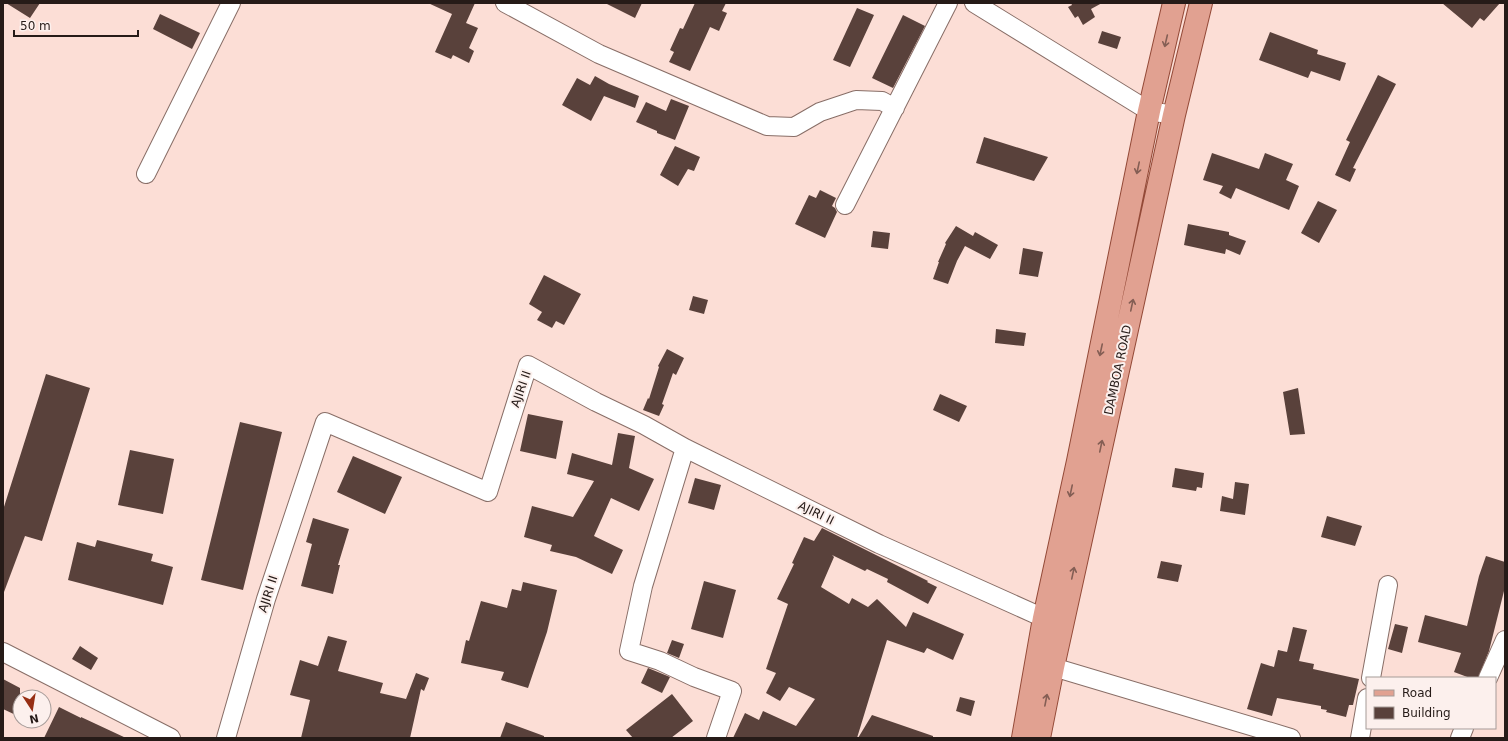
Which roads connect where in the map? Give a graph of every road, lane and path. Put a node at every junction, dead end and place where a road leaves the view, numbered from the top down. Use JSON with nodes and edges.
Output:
{"nodes":[{"id":1,"x":231,"y":3,"type":"edge"},
{"id":2,"x":505,"y":3,"type":"edge"},
{"id":3,"x":948,"y":3,"type":"edge"},
{"id":4,"x":974,"y":3,"type":"edge"},
{"id":5,"x":1174,"y":3,"type":"edge"},
{"id":6,"x":1202,"y":3,"type":"edge"},
{"id":7,"x":895,"y":108,"type":"junction"},
{"id":8,"x":1150,"y":111,"type":"junction"},
{"id":9,"x":1174,"y":115,"type":"junction"},
{"id":10,"x":146,"y":174,"type":"dead end"},
{"id":11,"x":845,"y":205,"type":"dead end"},
{"id":12,"x":685,"y":448,"type":"junction"},
{"id":13,"x":1388,"y":585,"type":"dead end"},
{"id":14,"x":1053,"y":622,"type":"junction"},
{"id":15,"x":1505,"y":640,"type":"edge"},
{"id":16,"x":3,"y":652,"type":"edge"},
{"id":17,"x":1045,"y":665,"type":"junction"},
{"id":18,"x":1371,"y":677,"type":"edge"},
{"id":19,"x":1488,"y":677,"type":"edge"},
{"id":20,"x":1366,"y":704,"type":"edge"},
{"id":21,"x":171,"y":738,"type":"edge"},
{"id":22,"x":226,"y":738,"type":"edge"},
{"id":23,"x":716,"y":738,"type":"edge"},
{"id":24,"x":1023,"y":738,"type":"edge"},
{"id":25,"x":1039,"y":738,"type":"edge"},
{"id":26,"x":1291,"y":738,"type":"edge"},
{"id":27,"x":1360,"y":738,"type":"edge"}],
"edges":[{"from":1,"to":10,"type":"street"},
{"from":2,"to":7,"type":"street"},
{"from":3,"to":7,"type":"street"},
{"from":4,"to":8,"type":"street"},
{"from":5,"to":8,"type":"main road","name":"DAMBOA ROAD","one_way":true},
{"from":6,"to":9,"type":"main road","name":"DAMBOA ROAD"},
{"from":7,"to":11,"type":"street"},
{"from":8,"to":9,"type":"street"},
{"from":8,"to":14,"type":"main road","name":"DAMBOA ROAD","one_way":true},
{"from":14,"to":9,"type":"main road","name":"DAMBOA ROAD","one_way":true},
{"from":12,"to":14,"type":"street","name":"AJIRI II"},
{"from":12,"to":22,"type":"street","name":"AJIRI II"},
{"from":12,"to":23,"type":"street"},
{"from":13,"to":18,"type":"street"},
{"from":14,"to":17,"type":"main road","name":"DAMBOA ROAD"},
{"from":15,"to":19,"type":"street"},
{"from":16,"to":21,"type":"street"},
{"from":17,"to":24,"type":"main road","name":"DAMBOA ROAD"},
{"from":25,"to":17,"type":"main road","name":"DAMBOA ROAD","one_way":true},
{"from":17,"to":26,"type":"street"},
{"from":20,"to":27,"type":"street"}]}
